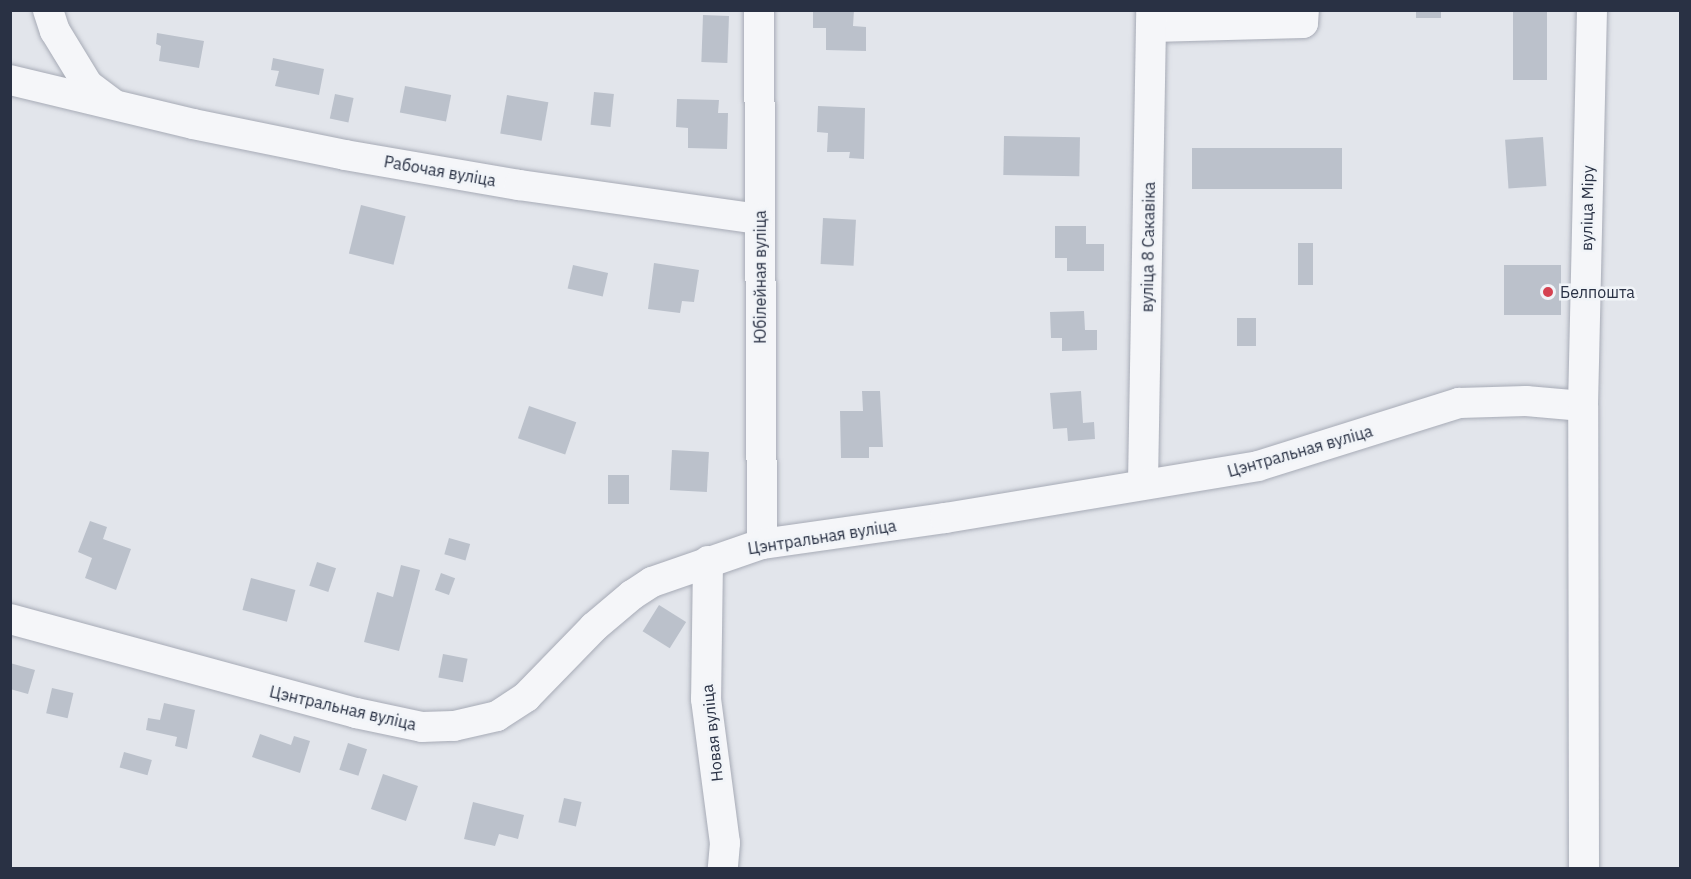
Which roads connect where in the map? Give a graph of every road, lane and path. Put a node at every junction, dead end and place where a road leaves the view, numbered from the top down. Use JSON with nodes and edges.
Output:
{"nodes":[{"id":1,"x":48,"y":10,"type":"edge"},
{"id":2,"x":759,"y":10,"type":"edge"},
{"id":3,"x":1304,"y":10,"type":"edge"},
{"id":4,"x":1592,"y":10,"type":"edge"},
{"id":5,"x":1151,"y":19,"type":"edge"},
{"id":6,"x":10,"y":80,"type":"edge"},
{"id":7,"x":123,"y":108,"type":"junction"},
{"id":8,"x":759,"y":219,"type":"junction"},
{"id":9,"x":1583,"y":406,"type":"junction"},
{"id":10,"x":1143,"y":483,"type":"junction"},
{"id":11,"x":762,"y":544,"type":"junction"},
{"id":12,"x":708,"y":561,"type":"junction"},
{"id":13,"x":10,"y":619,"type":"edge"},
{"id":14,"x":723,"y":868,"type":"edge"},
{"id":15,"x":1584,"y":868,"type":"edge"}],
"edges":[{"from":1,"to":7,"type":"street"},
{"from":2,"to":8,"type":"street","name":"Юбілейная вуліца"},
{"from":3,"to":5,"type":"street"},
{"from":4,"to":9,"type":"street","name":"вуліца Міру"},
{"from":5,"to":10,"type":"street","name":"вуліца 8 Сакавіка"},
{"from":6,"to":7,"type":"street","name":"Рабочая вуліца"},
{"from":7,"to":8,"type":"street","name":"Рабочая вуліца"},
{"from":8,"to":11,"type":"street","name":"Юбілейная вуліца"},
{"from":9,"to":10,"type":"street","name":"Цэнтральная вуліца"},
{"from":9,"to":15,"type":"street","name":"вуліца Міру"},
{"from":10,"to":11,"type":"street","name":"Цэнтральная вуліца"},
{"from":11,"to":12,"type":"street","name":"Цэнтральная вуліца"},
{"from":12,"to":13,"type":"street","name":"Цэнтральная вуліца"},
{"from":12,"to":14,"type":"street","name":"Новая вуліца"}]}
